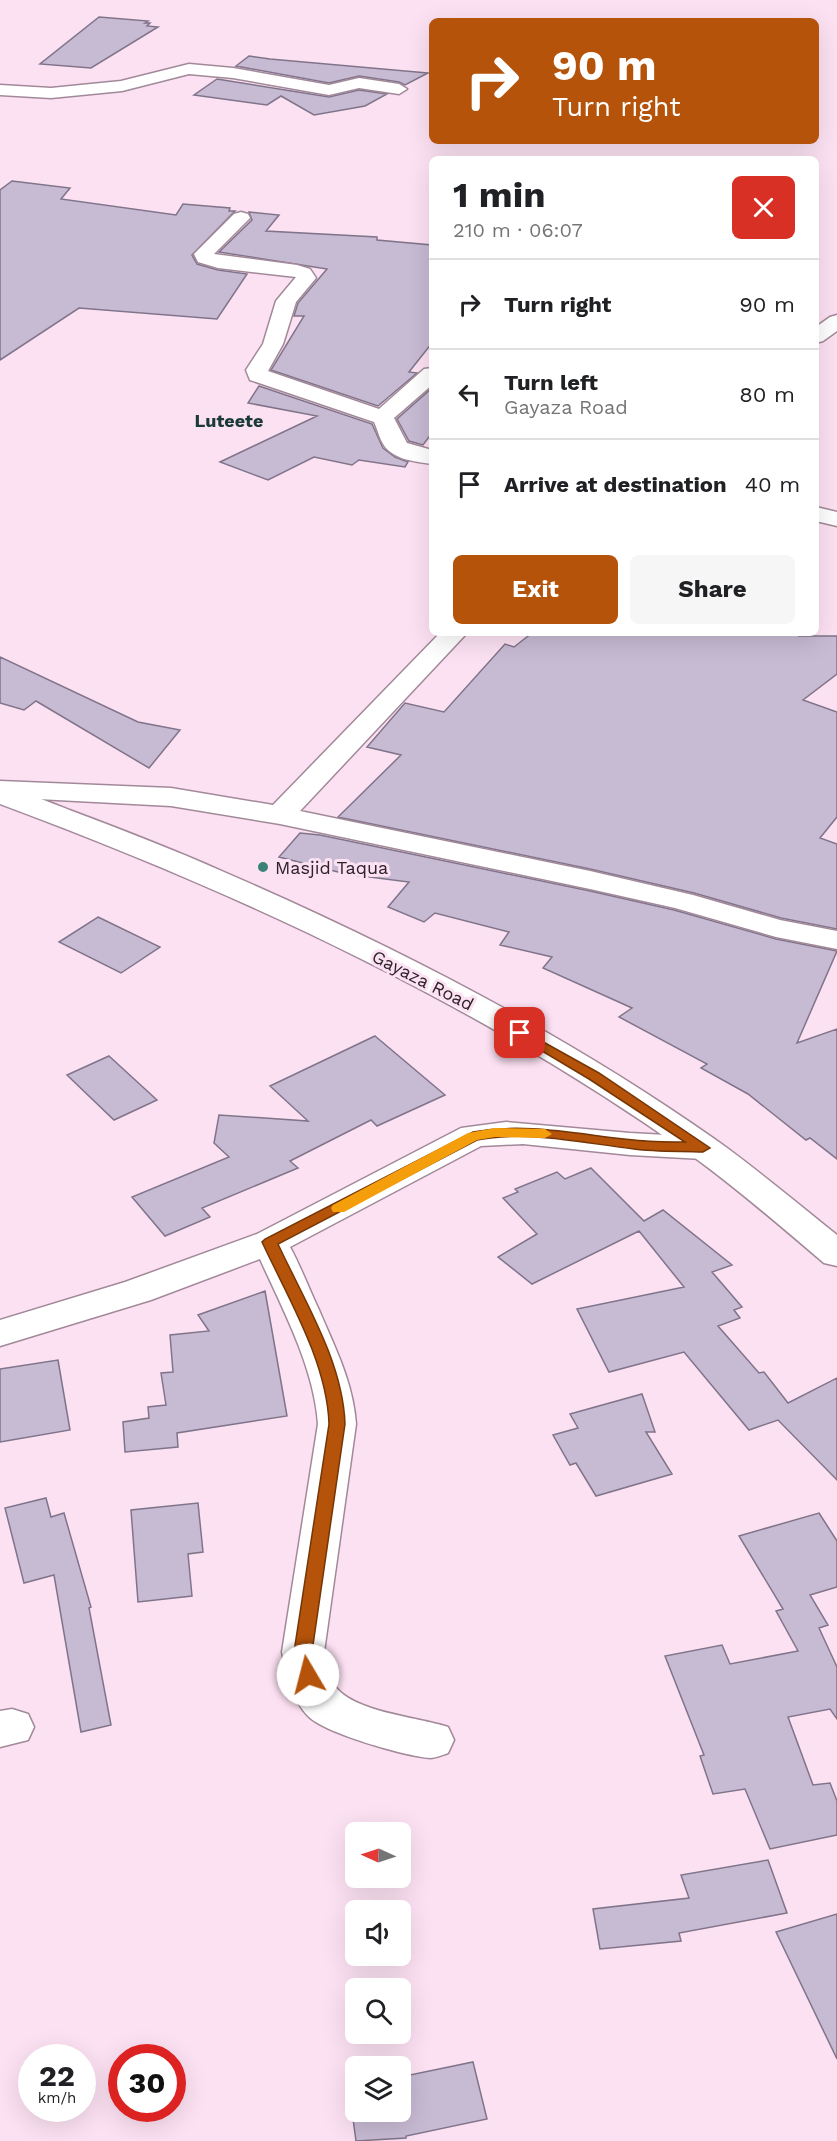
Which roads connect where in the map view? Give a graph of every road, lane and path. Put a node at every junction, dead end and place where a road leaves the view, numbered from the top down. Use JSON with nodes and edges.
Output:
{"nodes":[{"id":1,"x":399,"y":89,"type":"dead end"},
{"id":2,"x":0,"y":90,"type":"edge"},
{"id":3,"x":241,"y":218,"type":"dead end"},
{"id":4,"x":837,"y":321,"type":"edge"},
{"id":5,"x":819,"y":335,"type":"edge"},
{"id":6,"x":429,"y":377,"type":"edge"},
{"id":7,"x":382,"y":417,"type":"junction"},
{"id":8,"x":429,"y":457,"type":"edge"},
{"id":9,"x":819,"y":515,"type":"edge"},
{"id":10,"x":837,"y":519,"type":"edge"},
{"id":11,"x":451,"y":636,"type":"edge"},
{"id":12,"x":0,"y":789,"type":"edge"},
{"id":13,"x":0,"y":794,"type":"edge"},
{"id":14,"x":280,"y":815,"type":"junction"},
{"id":15,"x":837,"y":940,"type":"edge"},
{"id":16,"x":703,"y":1148,"type":"junction"},
{"id":17,"x":270,"y":1242,"type":"junction"},
{"id":18,"x":837,"y":1254,"type":"edge"},
{"id":19,"x":0,"y":1333,"type":"edge"},
{"id":20,"x":432,"y":1740,"type":"dead end"}],
"edges":[{"from":1,"to":2,"type":"street"},
{"from":3,"to":7,"type":"street"},
{"from":4,"to":5,"type":"street"},
{"from":6,"to":7,"type":"street"},
{"from":7,"to":8,"type":"street"},
{"from":9,"to":10,"type":"street"},
{"from":11,"to":14,"type":"street"},
{"from":12,"to":14,"type":"street"},
{"from":13,"to":16,"type":"street","name":"Gayaza Road"},
{"from":14,"to":15,"type":"street"},
{"from":16,"to":17,"type":"street"},
{"from":16,"to":18,"type":"street","name":"Gayaza Road"},
{"from":17,"to":19,"type":"street"},
{"from":17,"to":20,"type":"street"}]}
